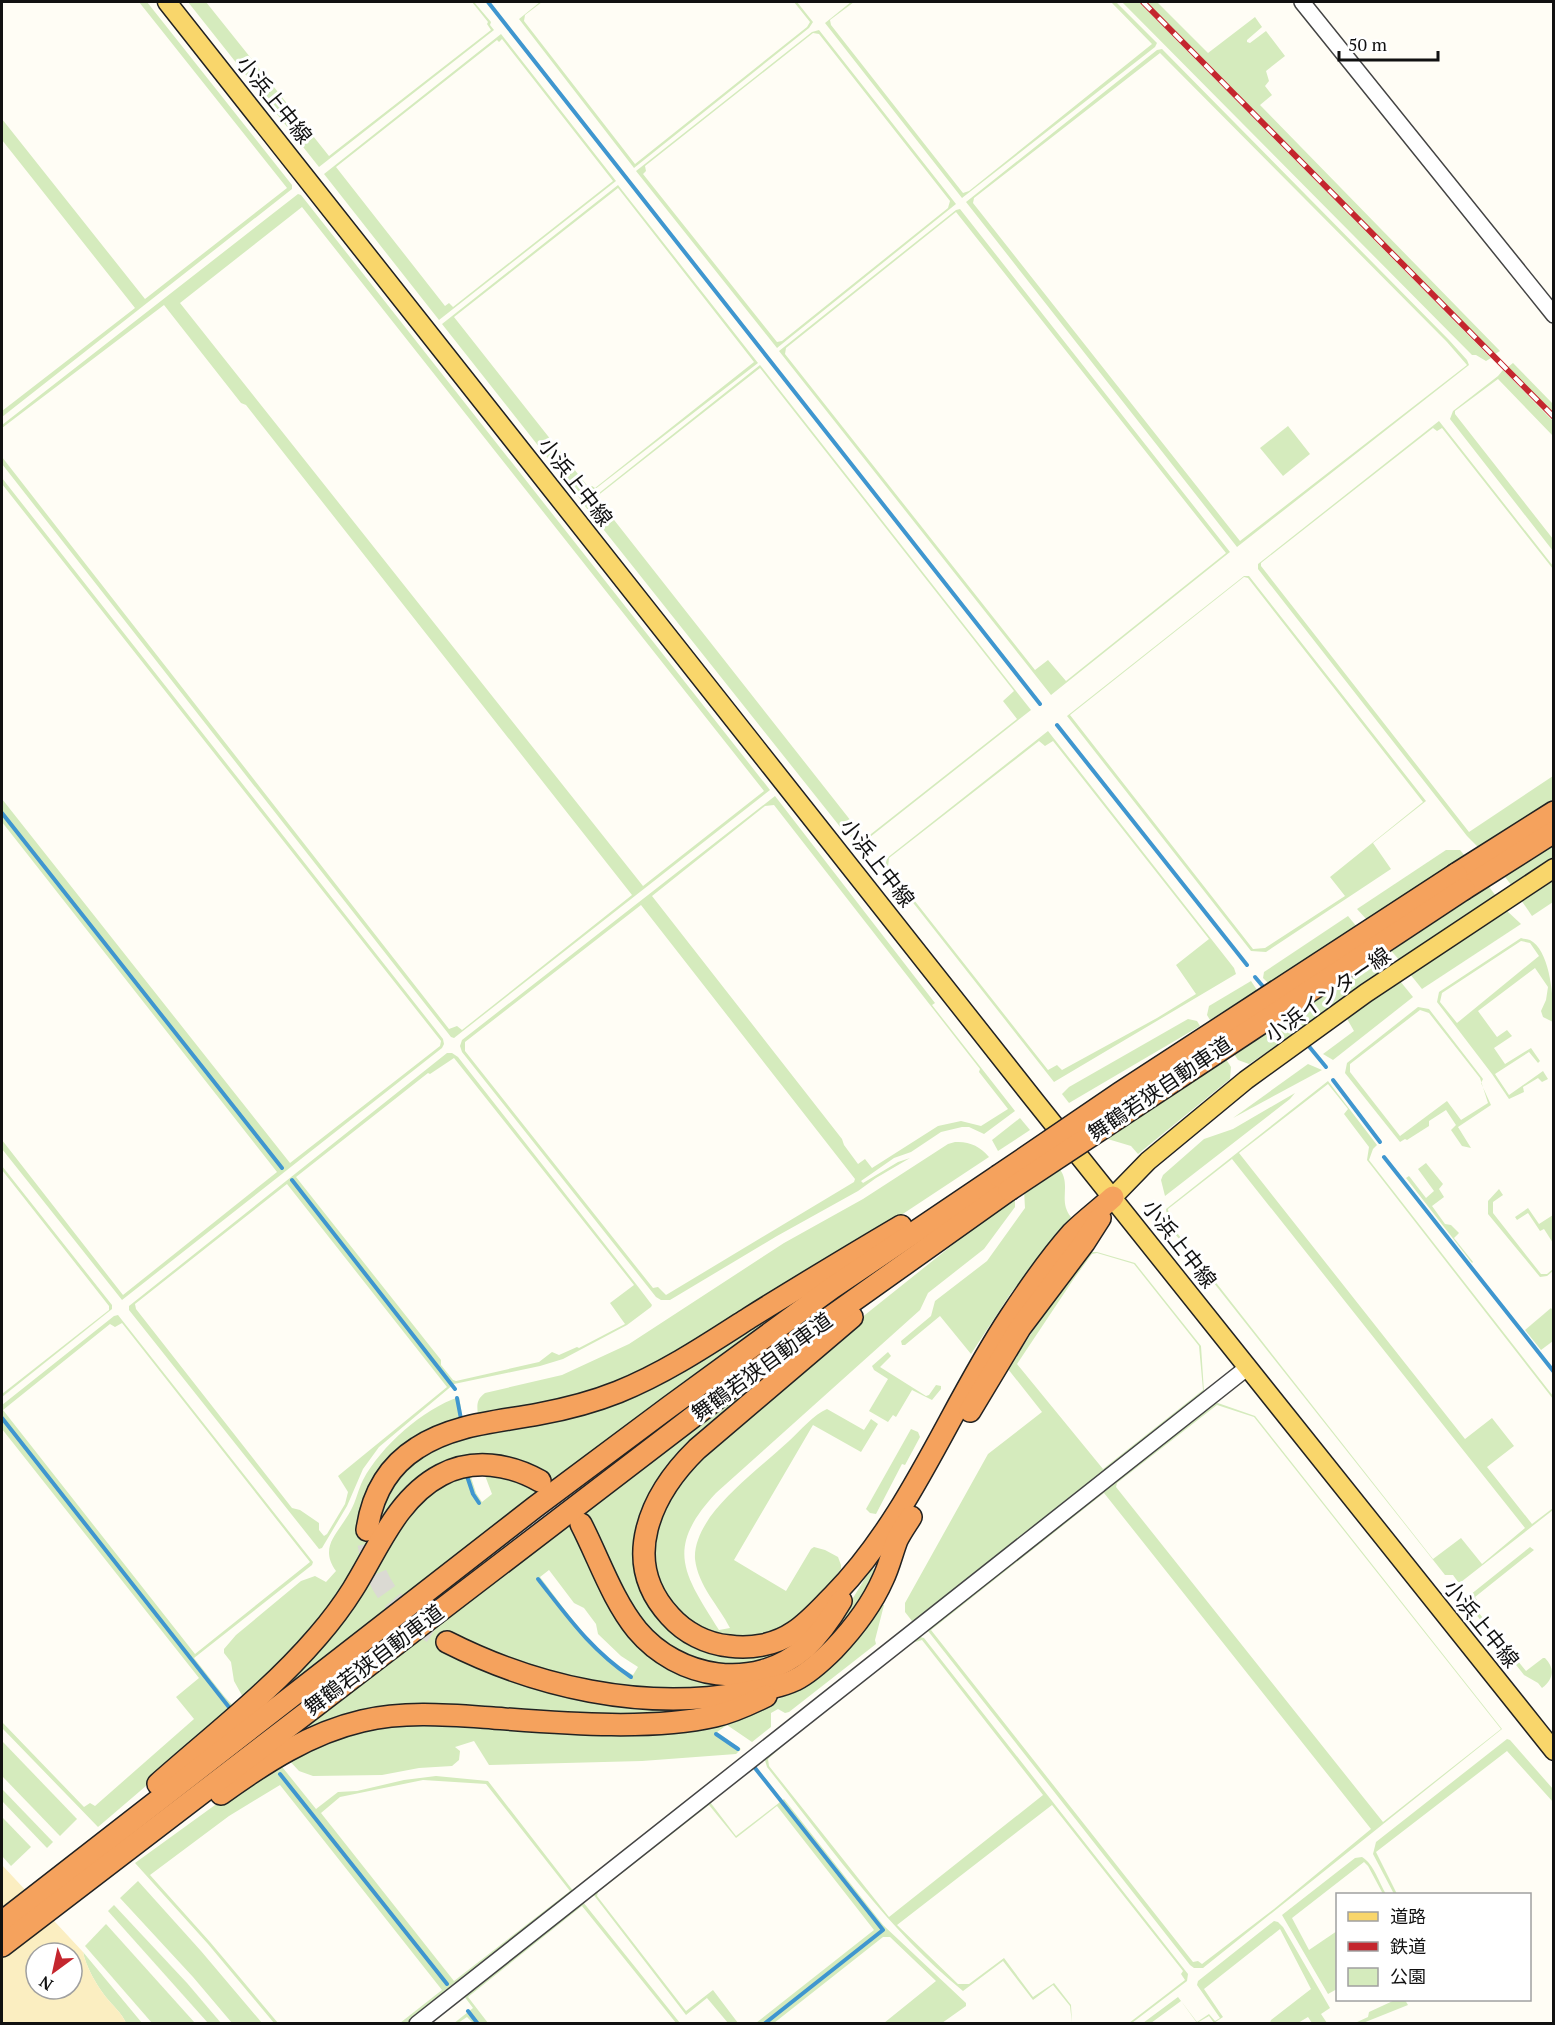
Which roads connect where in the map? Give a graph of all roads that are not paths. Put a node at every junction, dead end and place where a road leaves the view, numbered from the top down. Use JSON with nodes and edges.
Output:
{"nodes":[{"id":1,"x":167,"y":2,"type":"edge"},
{"id":2,"x":1302,"y":2,"type":"edge"},
{"id":3,"x":1554,"y":315,"type":"edge"},
{"id":4,"x":1554,"y":812,"type":"edge"},
{"id":5,"x":1554,"y":832,"type":"edge"},
{"id":6,"x":1554,"y":868,"type":"edge"},
{"id":7,"x":1000,"y":1177,"type":"junction"},
{"id":8,"x":1113,"y":1197,"type":"junction"},
{"id":9,"x":963,"y":1221,"type":"junction"},
{"id":10,"x":1248,"y":1367,"type":"junction"},
{"id":11,"x":540,"y":1481,"type":"dead end"},
{"id":12,"x":581,"y":1524,"type":"dead end"},
{"id":13,"x":367,"y":1530,"type":"tunnel mouth"},
{"id":14,"x":858,"y":1570,"type":"junction"},
{"id":15,"x":447,"y":1642,"type":"tunnel mouth"},
{"id":16,"x":795,"y":1680,"type":"junction"},
{"id":17,"x":256,"y":1711,"type":"junction"},
{"id":18,"x":281,"y":1743,"type":"junction"},
{"id":19,"x":1554,"y":1751,"type":"edge"},
{"id":20,"x":7,"y":1918,"type":"edge"},
{"id":21,"x":2,"y":1946,"type":"edge"},
{"id":22,"x":2,"y":1953,"type":"edge"},
{"id":23,"x":417,"y":2024,"type":"edge"}],
"edges":[{"from":1,"to":8,"type":"main road","name":"小浜上中線"},
{"from":2,"to":3,"type":"street"},
{"from":4,"to":7,"type":"highway","name":"舞鶴若狭自動車道","bridge":true},
{"from":5,"to":7,"type":"highway","name":"舞鶴若狭自動車道","bridge":true},
{"from":6,"to":8,"type":"main road","name":"小浜インター線"},
{"from":7,"to":9,"type":"highway","name":"舞鶴若狭自動車道"},
{"from":7,"to":13,"type":"highway"},
{"from":7,"to":17,"type":"highway","name":"舞鶴若狭自動車道"},
{"from":8,"to":10,"type":"main road","name":"小浜上中線"},
{"from":8,"to":14,"type":"highway"},
{"from":8,"to":16,"type":"highway"},
{"from":9,"to":14,"type":"highway"},
{"from":9,"to":18,"type":"highway","name":"舞鶴若狭自動車道"},
{"from":10,"to":19,"type":"main road","name":"小浜上中線"},
{"from":10,"to":23,"type":"street"},
{"from":11,"to":17,"type":"highway"},
{"from":12,"to":14,"type":"highway"},
{"from":15,"to":16,"type":"highway"},
{"from":16,"to":18,"type":"highway"},
{"from":17,"to":20,"type":"highway"},
{"from":18,"to":21,"type":"highway","name":"舞鶴若狭自動車道"},
{"from":18,"to":22,"type":"highway"}]}
